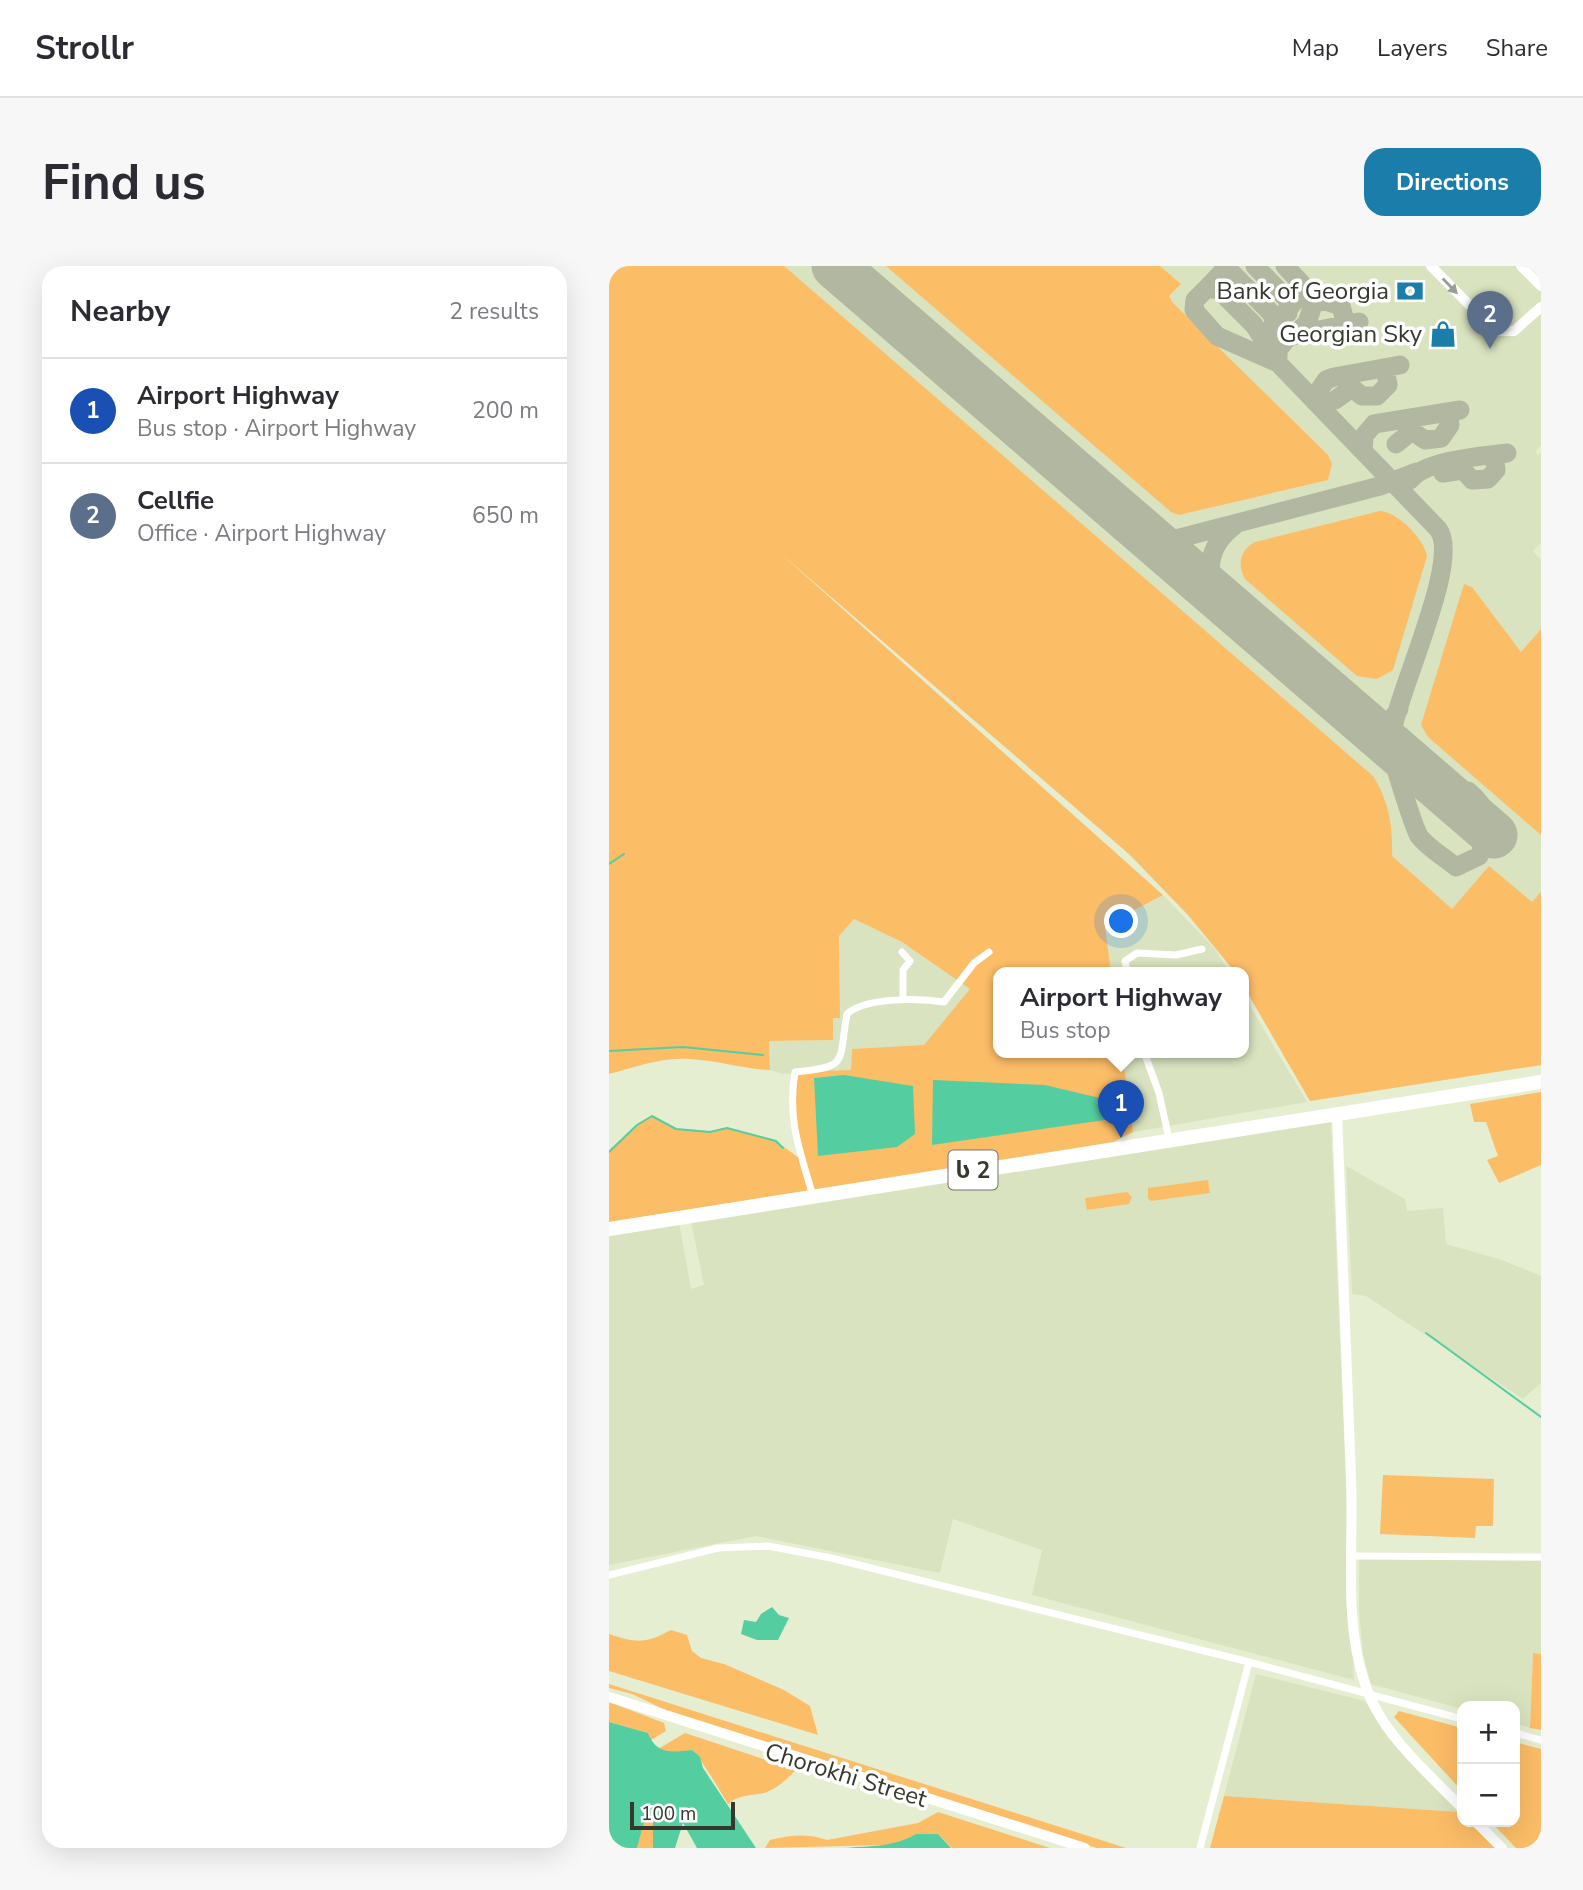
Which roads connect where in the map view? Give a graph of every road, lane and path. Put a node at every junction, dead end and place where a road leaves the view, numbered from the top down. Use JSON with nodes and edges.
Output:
{"nodes":[{"id":1,"x":1431,"y":266,"type":"edge"},
{"id":2,"x":1521,"y":266,"type":"edge"},
{"id":3,"x":1541,"y":286,"type":"edge"},
{"id":4,"x":1541,"y":307,"type":"edge"},
{"id":5,"x":1202,"y":949,"type":"dead end"},
{"id":6,"x":989,"y":951,"type":"dead end"},
{"id":7,"x":902,"y":952,"type":"dead end"},
{"id":8,"x":1126,"y":967,"type":"edge"},
{"id":9,"x":903,"y":999,"type":"junction"},
{"id":10,"x":1146,"y":1058,"type":"edge"},
{"id":11,"x":1541,"y":1082,"type":"edge"},
{"id":12,"x":1337,"y":1114,"type":"junction"},
{"id":13,"x":1169,"y":1139,"type":"junction"},
{"id":14,"x":813,"y":1196,"type":"junction"},
{"id":15,"x":609,"y":1229,"type":"edge"},
{"id":16,"x":1353,"y":1556,"type":"junction"},
{"id":17,"x":1541,"y":1557,"type":"edge"},
{"id":18,"x":609,"y":1575,"type":"edge"},
{"id":19,"x":1249,"y":1662,"type":"junction"},
{"id":20,"x":1370,"y":1695,"type":"junction"},
{"id":21,"x":609,"y":1697,"type":"edge"},
{"id":22,"x":1457,"y":1718,"type":"edge"},
{"id":23,"x":1520,"y":1734,"type":"edge"},
{"id":24,"x":1541,"y":1740,"type":"edge"},
{"id":25,"x":1457,"y":1803,"type":"edge"},
{"id":26,"x":1481,"y":1827,"type":"edge"},
{"id":27,"x":1085,"y":1848,"type":"edge"},
{"id":28,"x":1200,"y":1848,"type":"edge"},
{"id":29,"x":1502,"y":1848,"type":"edge"}],
"edges":[{"from":1,"to":4,"type":"street","one_way":true},
{"from":2,"to":3,"type":"street"},
{"from":5,"to":8,"type":"street"},
{"from":6,"to":9,"type":"street"},
{"from":7,"to":9,"type":"street"},
{"from":9,"to":14,"type":"street"},
{"from":10,"to":13,"type":"street"},
{"from":11,"to":12,"type":"highway","number":"ს 2"},
{"from":12,"to":13,"type":"highway","number":"ს 2"},
{"from":12,"to":16,"type":"street"},
{"from":13,"to":14,"type":"highway","number":"ს 2"},
{"from":14,"to":15,"type":"highway","number":"ს 2"},
{"from":16,"to":17,"type":"street"},
{"from":16,"to":20,"type":"street"},
{"from":18,"to":19,"type":"street"},
{"from":19,"to":20,"type":"street"},
{"from":19,"to":28,"type":"street"},
{"from":20,"to":22,"type":"street"},
{"from":20,"to":25,"type":"street"},
{"from":21,"to":27,"type":"street","name":"Chorokhi Street"},
{"from":23,"to":24,"type":"street"},
{"from":26,"to":29,"type":"street"}]}
